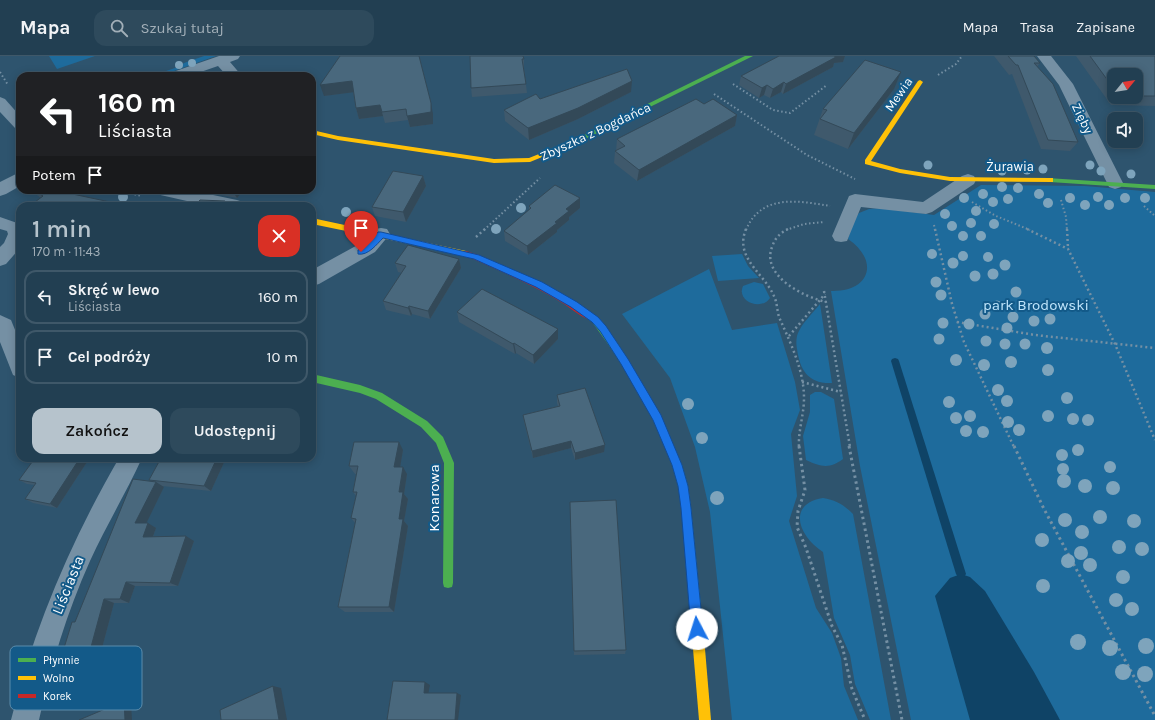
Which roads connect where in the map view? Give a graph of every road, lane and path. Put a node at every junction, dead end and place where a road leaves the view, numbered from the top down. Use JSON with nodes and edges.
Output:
{"nodes":[{"id":1,"x":750,"y":56,"type":"edge"},
{"id":2,"x":962,"y":56,"type":"edge"},
{"id":3,"x":1044,"y":56,"type":"edge"},
{"id":4,"x":227,"y":58,"type":"edge"},
{"id":5,"x":187,"y":72,"type":"edge"},
{"id":6,"x":233,"y":72,"type":"edge"},
{"id":7,"x":728,"y":81,"type":"dead end"},
{"id":8,"x":920,"y":82,"type":"joint"},
{"id":9,"x":827,"y":85,"type":"dead end"},
{"id":10,"x":710,"y":91,"type":"dead end"},
{"id":11,"x":0,"y":102,"type":"edge"},
{"id":12,"x":16,"y":120,"type":"edge"},
{"id":13,"x":316,"y":133,"type":"edge"},
{"id":14,"x":867,"y":162,"type":"joint"},
{"id":15,"x":16,"y":180,"type":"edge"},
{"id":16,"x":968,"y":180,"type":"junction"},
{"id":17,"x":1055,"y":180,"type":"junction"},
{"id":18,"x":860,"y":181,"type":"dead end"},
{"id":19,"x":1115,"y":183,"type":"junction"},
{"id":20,"x":1155,"y":187,"type":"edge"},
{"id":21,"x":0,"y":190,"type":"edge"},
{"id":22,"x":954,"y":190,"type":"junction"},
{"id":23,"x":181,"y":194,"type":"edge"},
{"id":24,"x":855,"y":200,"type":"junction"},
{"id":25,"x":218,"y":202,"type":"edge"},
{"id":26,"x":926,"y":208,"type":"junction"},
{"id":27,"x":316,"y":222,"type":"edge"},
{"id":28,"x":0,"y":223,"type":"edge"},
{"id":29,"x":16,"y":232,"type":"edge"},
{"id":30,"x":842,"y":232,"type":"joint"},
{"id":31,"x":381,"y":234,"type":"junction"},
{"id":32,"x":16,"y":236,"type":"edge"},
{"id":33,"x":1068,"y":248,"type":"junction"},
{"id":34,"x":0,"y":259,"type":"edge"},
{"id":35,"x":316,"y":277,"type":"edge"},
{"id":36,"x":819,"y":301,"type":"junction"},
{"id":37,"x":826,"y":302,"type":"junction"},
{"id":38,"x":957,"y":322,"type":"junction"},
{"id":39,"x":0,"y":323,"type":"edge"},
{"id":40,"x":789,"y":336,"type":"junction"},
{"id":41,"x":1115,"y":344,"type":"junction"},
{"id":42,"x":1155,"y":348,"type":"edge"},
{"id":43,"x":16,"y":358,"type":"edge"},
{"id":44,"x":316,"y":379,"type":"edge"},
{"id":45,"x":802,"y":382,"type":"junction"},
{"id":46,"x":841,"y":392,"type":"junction"},
{"id":47,"x":1155,"y":440,"type":"edge"},
{"id":48,"x":129,"y":462,"type":"edge"},
{"id":49,"x":448,"y":583,"type":"dead end"},
{"id":50,"x":44,"y":646,"type":"edge"},
{"id":51,"x":28,"y":710,"type":"edge"},
{"id":52,"x":1155,"y":716,"type":"edge"},
{"id":53,"x":25,"y":720,"type":"edge"},
{"id":54,"x":705,"y":720,"type":"edge"},
{"id":55,"x":865,"y":720,"type":"edge"},
{"id":56,"x":902,"y":720,"type":"edge"}],
"edges":[{"from":1,"to":13,"type":"street","name":"Zbyszka z Bogdańca"},
{"from":2,"to":8,"type":"path","name":"Mewia"},
{"from":3,"to":19,"type":"street","name":"Zięby"},
{"from":4,"to":5,"type":"street"},
{"from":4,"to":6,"type":"street"},
{"from":7,"to":9,"type":"path"},
{"from":8,"to":14,"type":"street","name":"Mewia"},
{"from":10,"to":18,"type":"path"},
{"from":11,"to":12,"type":"street"},
{"from":14,"to":16,"type":"street","name":"Żurawia"},
{"from":15,"to":21,"type":"street"},
{"from":16,"to":17,"type":"street","name":"Żurawia"},
{"from":16,"to":22,"type":"street"},
{"from":17,"to":19,"type":"street","name":"Żurawia"},
{"from":17,"to":33,"type":"path"},
{"from":19,"to":20,"type":"street","name":"Żurawia"},
{"from":22,"to":26,"type":"street"},
{"from":22,"to":33,"type":"path"},
{"from":23,"to":25,"type":"street"},
{"from":24,"to":26,"type":"street"},
{"from":24,"to":30,"type":"street"},
{"from":24,"to":40,"type":"path"},
{"from":26,"to":38,"type":"path"},
{"from":27,"to":31,"type":"street"},
{"from":28,"to":29,"type":"street"},
{"from":30,"to":36,"type":"path"},
{"from":31,"to":35,"type":"street"},
{"from":31,"to":54,"type":"street"},
{"from":32,"to":34,"type":"street"},
{"from":33,"to":41,"type":"path"},
{"from":36,"to":37,"type":"path"},
{"from":36,"to":37,"type":"path"},
{"from":36,"to":40,"type":"path"},
{"from":37,"to":46,"type":"path"},
{"from":38,"to":41,"type":"path"},
{"from":38,"to":52,"type":"path"},
{"from":39,"to":43,"type":"street"},
{"from":40,"to":45,"type":"path"},
{"from":41,"to":42,"type":"path"},
{"from":41,"to":47,"type":"path"},
{"from":44,"to":49,"type":"street","name":"Konarowa"},
{"from":45,"to":46,"type":"path"},
{"from":45,"to":55,"type":"path"},
{"from":46,"to":56,"type":"path"},
{"from":48,"to":50,"type":"street","name":"Liściasta"},
{"from":51,"to":53,"type":"street","name":"Liściasta"}]}
